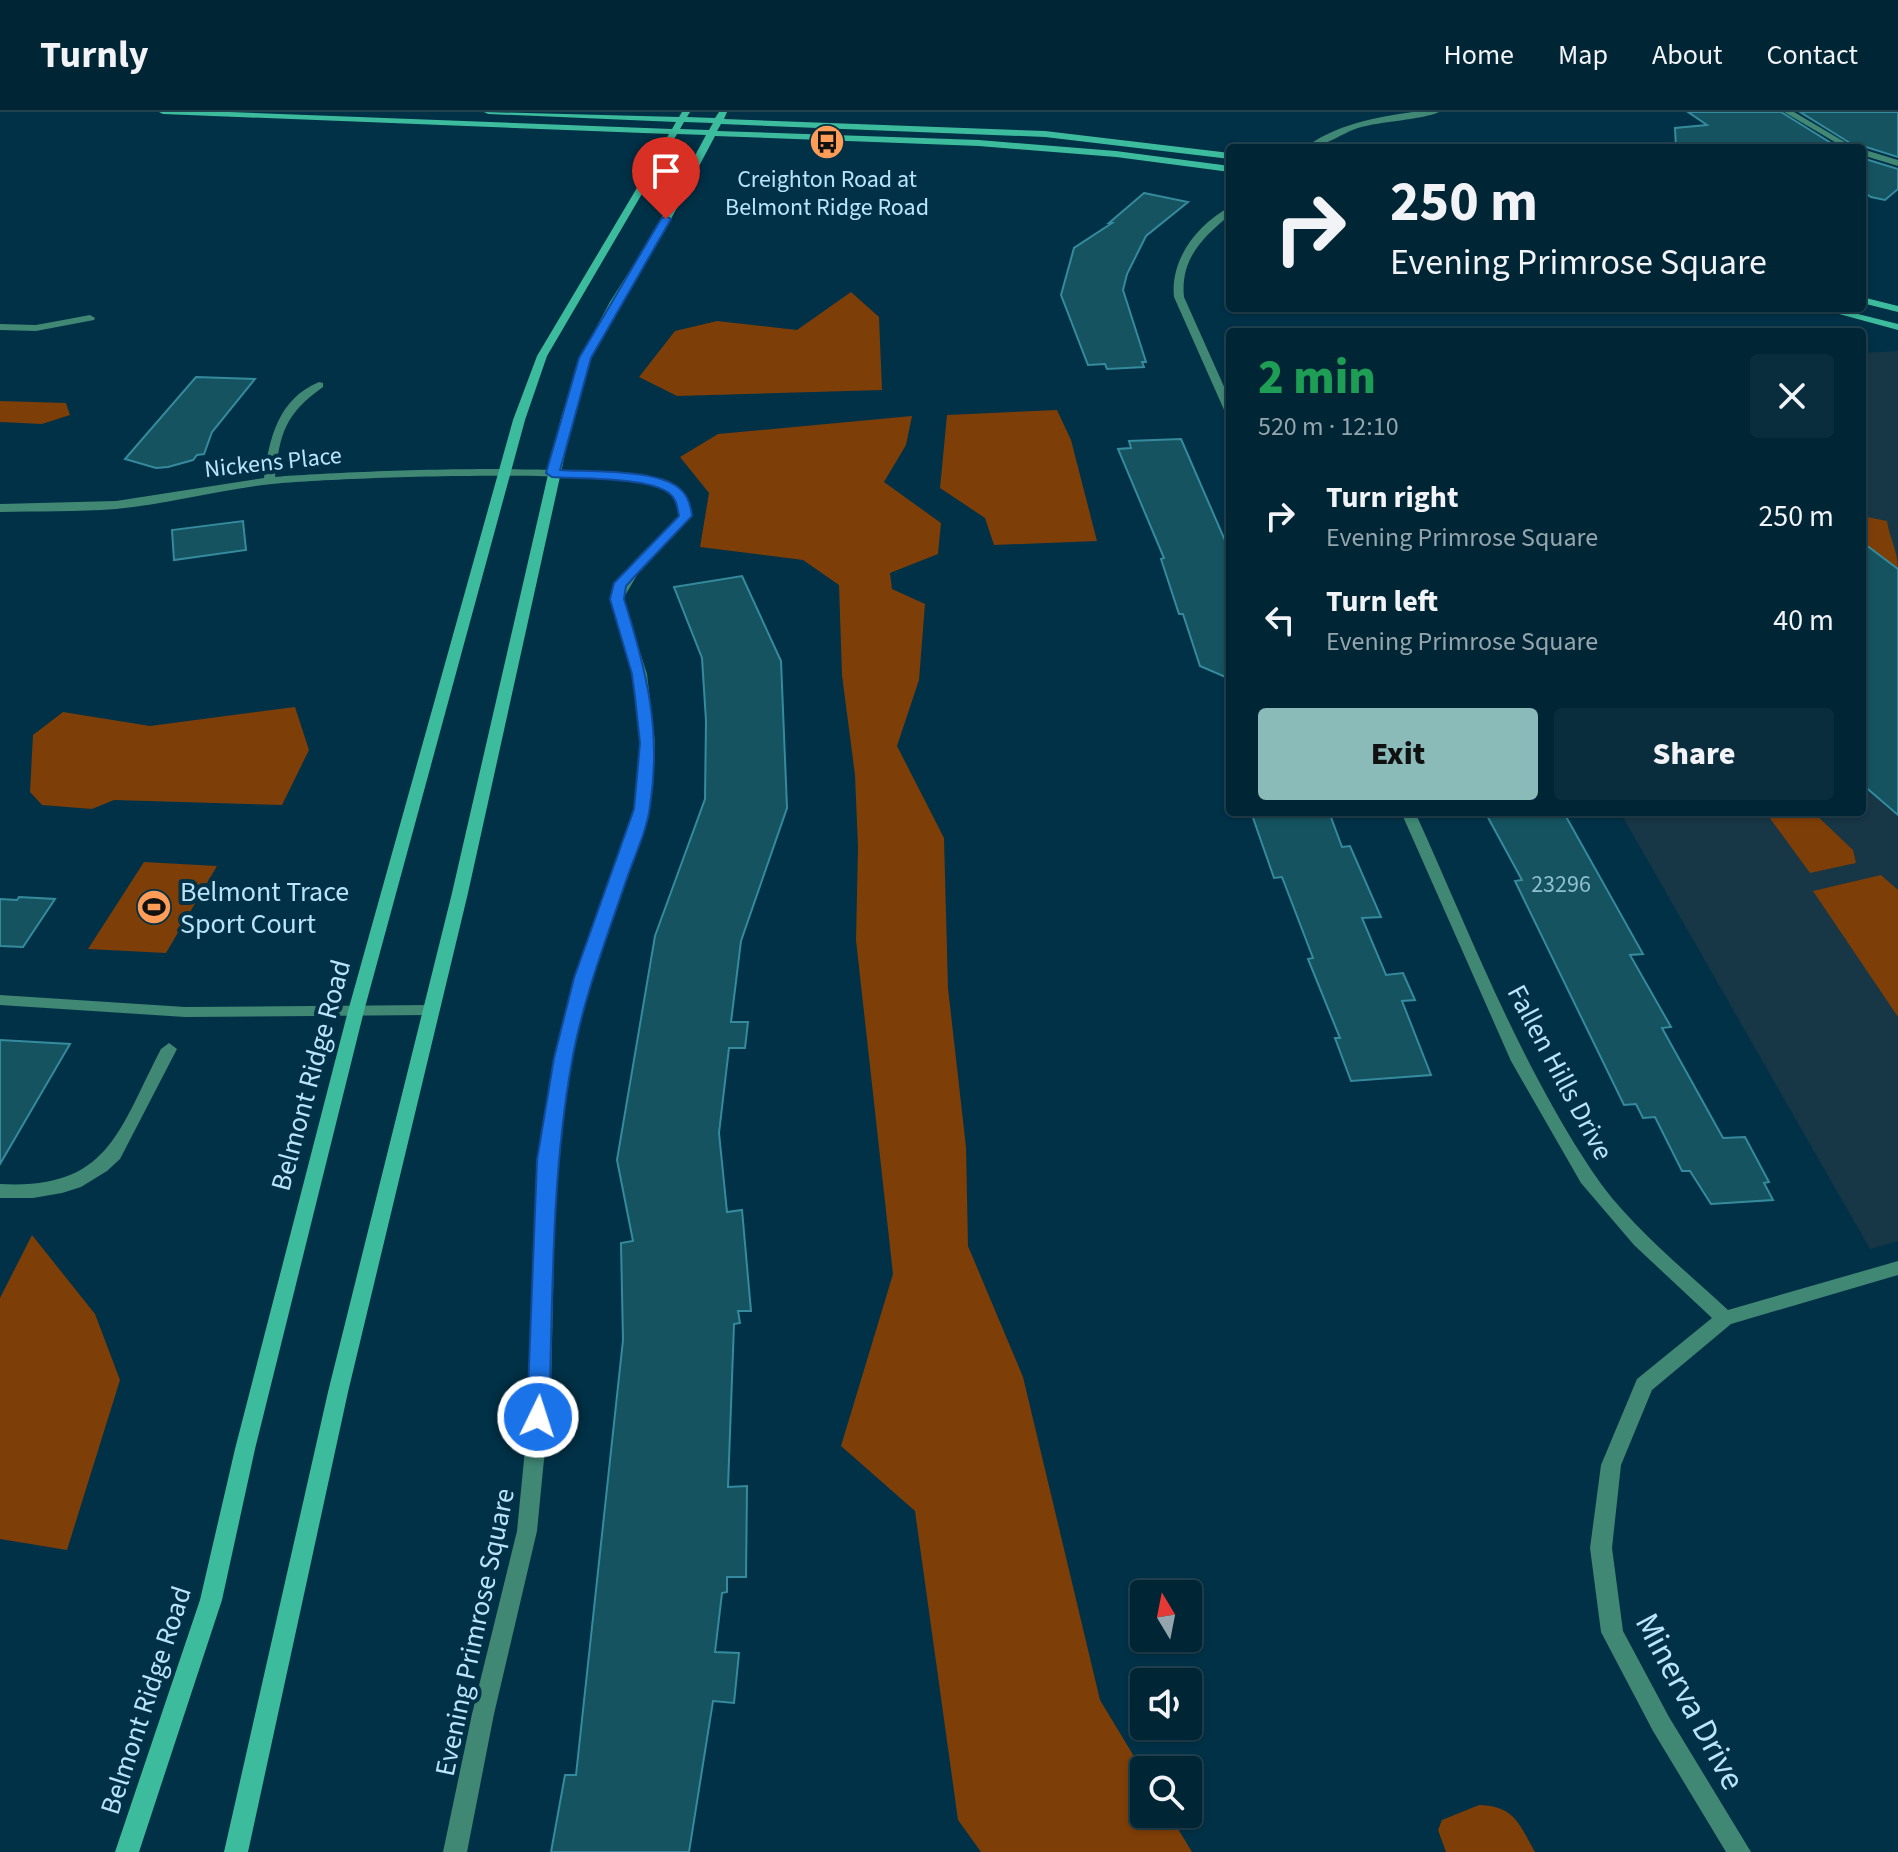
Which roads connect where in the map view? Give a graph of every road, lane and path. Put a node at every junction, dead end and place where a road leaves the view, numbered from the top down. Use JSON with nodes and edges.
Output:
{"nodes":[{"id":1,"x":163,"y":112,"type":"edge"},
{"id":2,"x":488,"y":112,"type":"edge"},
{"id":3,"x":1424,"y":112,"type":"edge"},
{"id":4,"x":1435,"y":112,"type":"edge"},
{"id":5,"x":1788,"y":112,"type":"edge"},
{"id":6,"x":684,"y":115,"type":"edge"},
{"id":7,"x":720,"y":116,"type":"edge"},
{"id":8,"x":675,"y":131,"type":"junction"},
{"id":9,"x":712,"y":133,"type":"junction"},
{"id":10,"x":1316,"y":144,"type":"edge"},
{"id":11,"x":1844,"y":144,"type":"edge"},
{"id":12,"x":1866,"y":153,"type":"edge"},
{"id":13,"x":1226,"y":156,"type":"edge"},
{"id":14,"x":1898,"y":163,"type":"edge"},
{"id":15,"x":1226,"y":169,"type":"edge"},
{"id":16,"x":1226,"y":214,"type":"edge"},
{"id":17,"x":1866,"y":301,"type":"edge"},
{"id":18,"x":1898,"y":309,"type":"edge"},
{"id":19,"x":1838,"y":312,"type":"edge"},
{"id":20,"x":90,"y":318,"type":"dead end"},
{"id":21,"x":0,"y":327,"type":"edge"},
{"id":22,"x":1898,"y":327,"type":"edge"},
{"id":23,"x":319,"y":385,"type":"dead end"},
{"id":24,"x":1226,"y":403,"type":"edge"},
{"id":25,"x":505,"y":473,"type":"junction"},
{"id":26,"x":552,"y":473,"type":"junction"},
{"id":27,"x":269,"y":481,"type":"junction"},
{"id":28,"x":0,"y":508,"type":"edge"},
{"id":29,"x":1410,"y":816,"type":"edge"},
{"id":30,"x":0,"y":1000,"type":"edge"},
{"id":31,"x":430,"y":1010,"type":"junction"},
{"id":32,"x":356,"y":1011,"type":"junction"},
{"id":33,"x":169,"y":1049,"type":"dead end"},
{"id":34,"x":0,"y":1191,"type":"edge"},
{"id":35,"x":1898,"y":1268,"type":"edge"},
{"id":36,"x":1725,"y":1318,"type":"junction"},
{"id":37,"x":127,"y":1852,"type":"edge"},
{"id":38,"x":236,"y":1852,"type":"edge"},
{"id":39,"x":455,"y":1852,"type":"edge"},
{"id":40,"x":1739,"y":1852,"type":"edge"}],
"edges":[{"from":1,"to":8,"type":"main road"},
{"from":2,"to":6,"type":"main road"},
{"from":3,"to":4,"type":"street"},
{"from":3,"to":10,"type":"street"},
{"from":5,"to":11,"type":"street"},
{"from":6,"to":7,"type":"main road"},
{"from":6,"to":8,"type":"main road","name":"Belmont Ridge Road"},
{"from":7,"to":9,"type":"main road"},
{"from":7,"to":13,"type":"main road"},
{"from":8,"to":9,"type":"main road"},
{"from":8,"to":25,"type":"main road","name":"Belmont Ridge Road"},
{"from":9,"to":15,"type":"main road"},
{"from":9,"to":26,"type":"main road"},
{"from":12,"to":14,"type":"street"},
{"from":16,"to":24,"type":"street"},
{"from":17,"to":18,"type":"main road"},
{"from":19,"to":22,"type":"main road"},
{"from":20,"to":21,"type":"street"},
{"from":23,"to":27,"type":"street"},
{"from":25,"to":26,"type":"street","name":"Nickens Place"},
{"from":25,"to":27,"type":"street","name":"Nickens Place"},
{"from":25,"to":32,"type":"main road","name":"Belmont Ridge Road"},
{"from":26,"to":31,"type":"main road"},
{"from":26,"to":39,"type":"street","name":"Evening Primrose Square"},
{"from":27,"to":28,"type":"street","name":"Nickens Place"},
{"from":29,"to":36,"type":"street","name":"Fallen Hills Drive"},
{"from":30,"to":32,"type":"street"},
{"from":31,"to":32,"type":"street"},
{"from":31,"to":38,"type":"main road"},
{"from":32,"to":37,"type":"main road","name":"Belmont Ridge Road"},
{"from":33,"to":34,"type":"street"},
{"from":35,"to":36,"type":"street","name":"Minerva Drive"},
{"from":36,"to":40,"type":"street","name":"Minerva Drive"}]}
